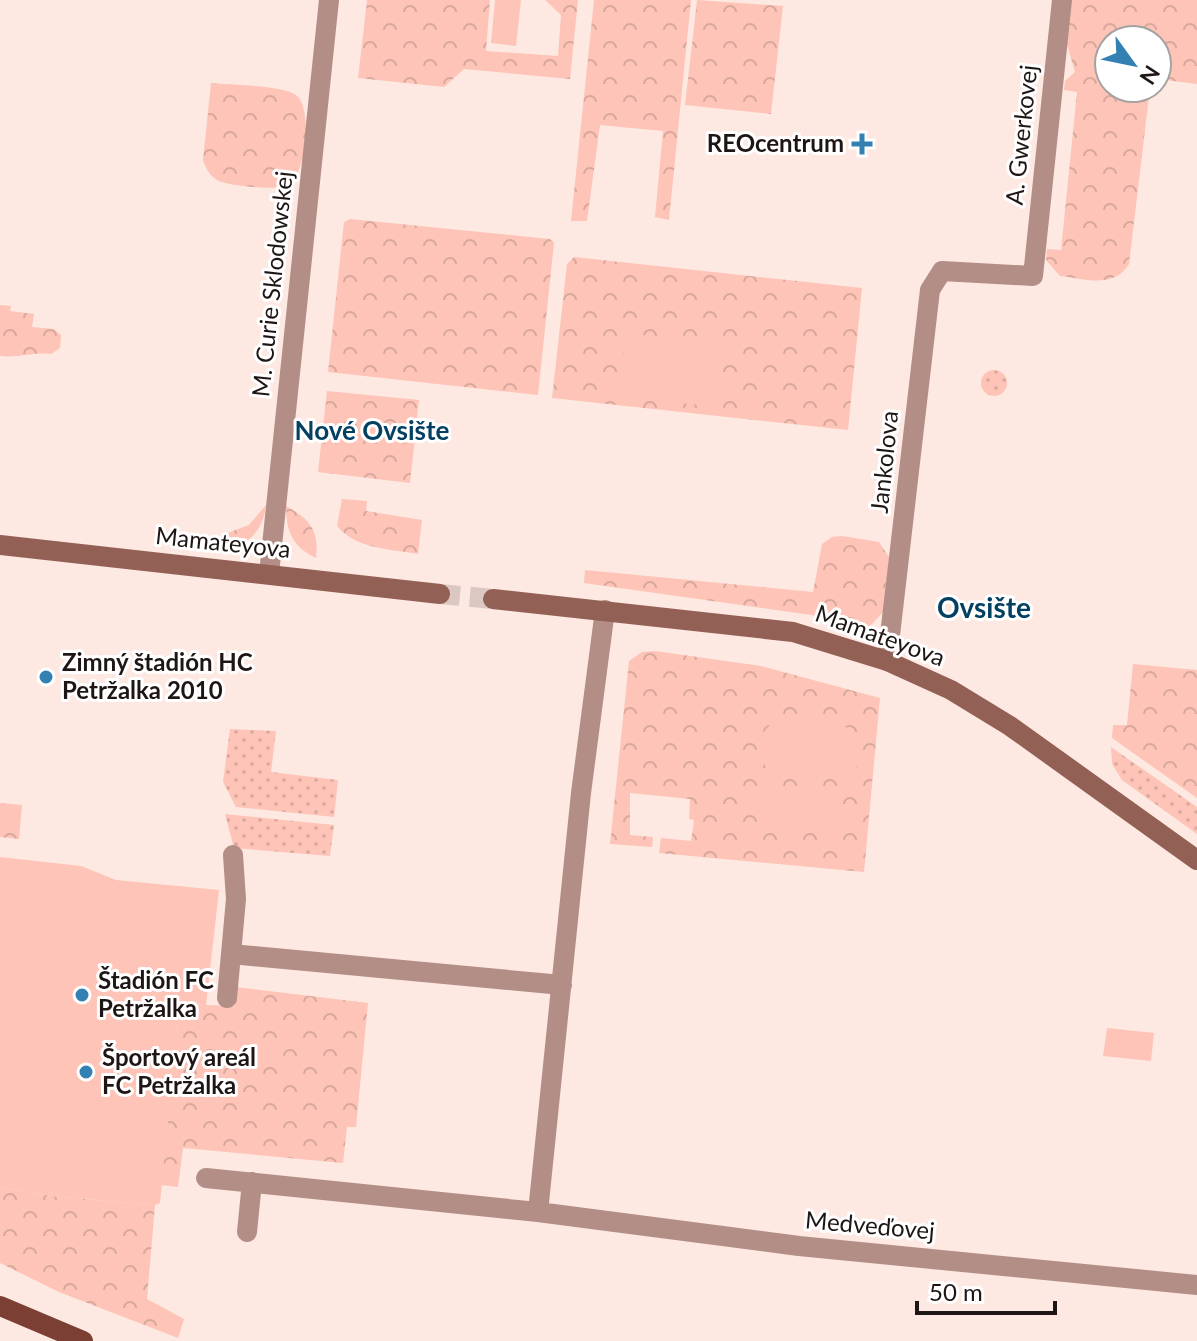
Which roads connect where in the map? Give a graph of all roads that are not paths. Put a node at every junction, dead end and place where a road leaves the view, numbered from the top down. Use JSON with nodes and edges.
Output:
{"nodes":[{"id":1,"x":329,"y":0,"type":"edge"},
{"id":2,"x":1062,"y":0,"type":"edge"},
{"id":3,"x":942,"y":271,"type":"joint"},
{"id":4,"x":0,"y":545,"type":"edge"},
{"id":5,"x":269,"y":574,"type":"junction"},
{"id":6,"x":440,"y":594,"type":"tunnel mouth"},
{"id":7,"x":493,"y":599,"type":"tunnel mouth"},
{"id":8,"x":605,"y":610,"type":"junction"},
{"id":9,"x":887,"y":661,"type":"junction"},
{"id":10,"x":233,"y":855,"type":"dead end"},
{"id":11,"x":1197,"y":860,"type":"edge"},
{"id":12,"x":231,"y":954,"type":"junction"},
{"id":13,"x":562,"y":985,"type":"junction"},
{"id":14,"x":227,"y":998,"type":"dead end"},
{"id":15,"x":206,"y":1178,"type":"dead end"},
{"id":16,"x":252,"y":1182,"type":"junction"},
{"id":17,"x":538,"y":1212,"type":"junction"},
{"id":18,"x":247,"y":1232,"type":"dead end"},
{"id":19,"x":1197,"y":1285,"type":"edge"},
{"id":20,"x":0,"y":1306,"type":"edge"},
{"id":21,"x":83,"y":1341,"type":"edge"}],
"edges":[{"from":1,"to":5,"type":"street","name":"M. Curie Sklodowskej"},
{"from":2,"to":3,"type":"street","name":"A. Gwerkovej"},
{"from":3,"to":9,"type":"street","name":"Jankolova"},
{"from":4,"to":5,"type":"street","name":"Mamateyova"},
{"from":5,"to":6,"type":"street","name":"Mamateyova"},
{"from":7,"to":8,"type":"street","name":"Mamateyova"},
{"from":8,"to":9,"type":"street","name":"Mamateyova"},
{"from":8,"to":13,"type":"street"},
{"from":9,"to":11,"type":"street","name":"Mamateyova"},
{"from":10,"to":12,"type":"street"},
{"from":12,"to":13,"type":"street"},
{"from":12,"to":14,"type":"street"},
{"from":13,"to":17,"type":"street"},
{"from":15,"to":16,"type":"street","name":"Medveďovej"},
{"from":16,"to":17,"type":"street","name":"Medveďovej"},
{"from":16,"to":18,"type":"street"},
{"from":17,"to":19,"type":"street","name":"Medveďovej"},
{"from":20,"to":21,"type":"main road"}]}
